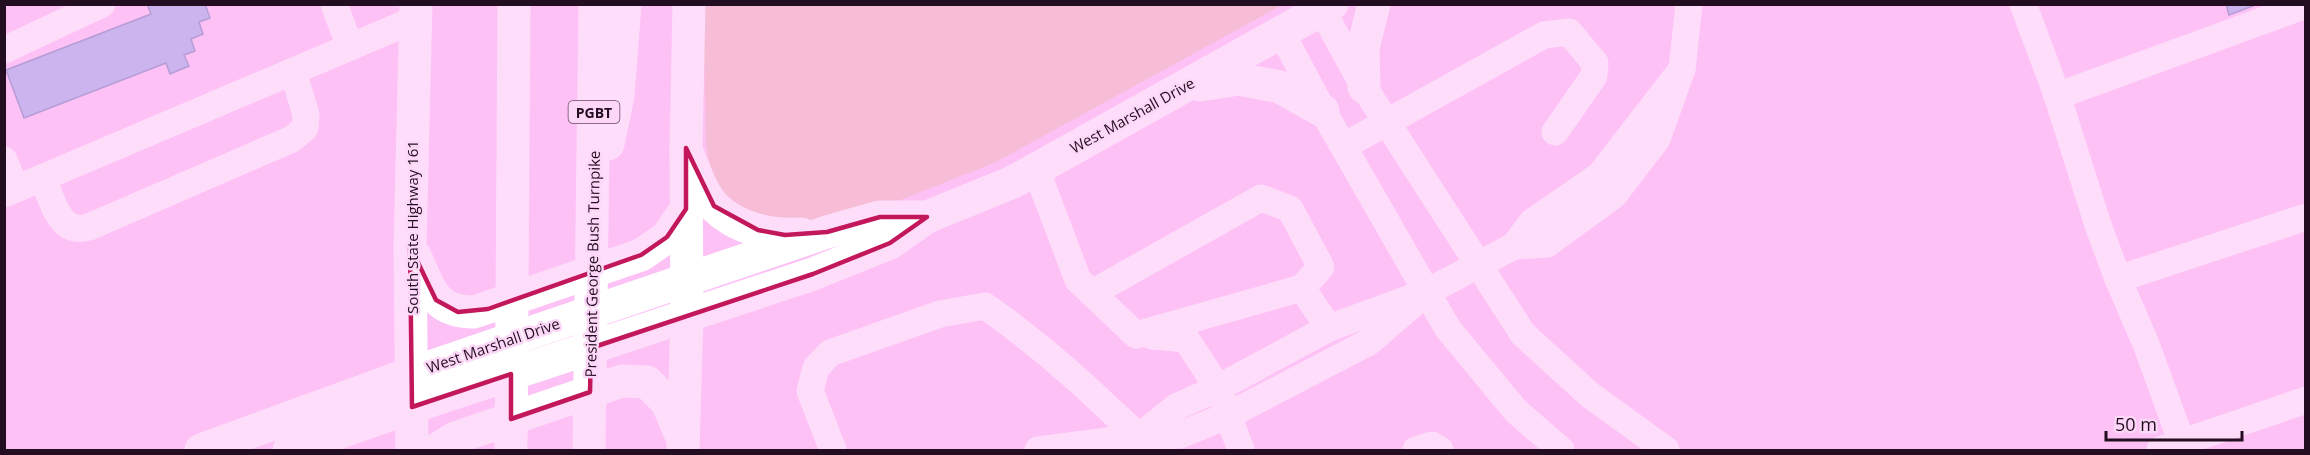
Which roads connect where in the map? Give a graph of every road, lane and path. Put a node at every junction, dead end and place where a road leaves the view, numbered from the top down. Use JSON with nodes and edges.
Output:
{"nodes":[{"id":1,"x":102,"y":4,"type":"edge"},
{"id":2,"x":334,"y":4,"type":"edge"},
{"id":3,"x":514,"y":4,"type":"edge"},
{"id":4,"x":594,"y":4,"type":"edge"},
{"id":5,"x":625,"y":4,"type":"edge"},
{"id":6,"x":688,"y":4,"type":"edge"},
{"id":7,"x":1374,"y":4,"type":"edge"},
{"id":8,"x":1689,"y":4,"type":"edge"},
{"id":9,"x":2023,"y":4,"type":"edge"},
{"id":10,"x":2306,"y":5,"type":"edge"},
{"id":11,"x":1327,"y":7,"type":"edge"},
{"id":12,"x":416,"y":12,"type":"edge"},
{"id":13,"x":1281,"y":32,"type":"junction"},
{"id":14,"x":350,"y":47,"type":"junction"},
{"id":15,"x":4,"y":50,"type":"edge"},
{"id":16,"x":293,"y":71,"type":"junction"},
{"id":17,"x":1364,"y":87,"type":"junction"},
{"id":18,"x":1177,"y":89,"type":"junction"},
{"id":19,"x":2057,"y":96,"type":"junction"},
{"id":20,"x":1323,"y":111,"type":"junction"},
{"id":21,"x":1386,"y":122,"type":"junction"},
{"id":22,"x":1555,"y":132,"type":"dead end"},
{"id":23,"x":1344,"y":146,"type":"junction"},
{"id":24,"x":686,"y":148,"type":"junction"},
{"id":25,"x":4,"y":160,"type":"edge"},
{"id":26,"x":1036,"y":169,"type":"junction"},
{"id":27,"x":43,"y":178,"type":"junction"},
{"id":28,"x":10,"y":192,"type":"edge"},
{"id":29,"x":686,"y":209,"type":"junction"},
{"id":30,"x":927,"y":217,"type":"junction"},
{"id":31,"x":2306,"y":217,"type":"edge"},
{"id":32,"x":827,"y":232,"type":"junction"},
{"id":33,"x":592,"y":233,"type":"junction"},
{"id":34,"x":410,"y":246,"type":"junction"},
{"id":35,"x":1478,"y":266,"type":"junction"},
{"id":36,"x":2118,"y":279,"type":"junction"},
{"id":37,"x":686,"y":280,"type":"junction"},
{"id":38,"x":1302,"y":288,"type":"junction"},
{"id":39,"x":1427,"y":292,"type":"junction"},
{"id":40,"x":1092,"y":293,"type":"junction"},
{"id":41,"x":687,"y":316,"type":"junction"},
{"id":42,"x":1329,"y":328,"type":"junction"},
{"id":43,"x":1136,"y":335,"type":"junction"},
{"id":44,"x":412,"y":373,"type":"junction"},
{"id":45,"x":1218,"y":388,"type":"junction"},
{"id":46,"x":2306,"y":400,"type":"edge"},
{"id":47,"x":412,"y":407,"type":"junction"},
{"id":48,"x":1229,"y":415,"type":"junction"},
{"id":49,"x":1142,"y":444,"type":"edge"},
{"id":50,"x":683,"y":446,"type":"edge"},
{"id":51,"x":511,"y":447,"type":"edge"},
{"id":52,"x":2171,"y":447,"type":"edge"},
{"id":53,"x":201,"y":450,"type":"edge"},
{"id":54,"x":289,"y":450,"type":"edge"},
{"id":55,"x":412,"y":450,"type":"edge"},
{"id":56,"x":436,"y":450,"type":"edge"},
{"id":57,"x":589,"y":450,"type":"edge"},
{"id":58,"x":833,"y":450,"type":"edge"},
{"id":59,"x":1038,"y":450,"type":"edge"},
{"id":60,"x":1241,"y":450,"type":"edge"},
{"id":61,"x":1416,"y":450,"type":"edge"},
{"id":62,"x":1440,"y":450,"type":"edge"},
{"id":63,"x":1561,"y":450,"type":"edge"},
{"id":64,"x":1666,"y":450,"type":"edge"}],
"edges":[{"from":1,"to":15,"type":"lane"},
{"from":2,"to":14,"type":"lane"},
{"from":3,"to":51,"type":"main road"},
{"from":4,"to":33,"type":"main road","name":"President George Bush Turnpike","number":"PGBT"},
{"from":5,"to":33,"type":"main road"},
{"from":6,"to":24,"type":"main road"},
{"from":7,"to":17,"type":"main road"},
{"from":8,"to":35,"type":"lane"},
{"from":9,"to":19,"type":"lane"},
{"from":10,"to":19,"type":"lane"},
{"from":11,"to":13,"type":"main road","name":"West Marshall Drive"},
{"from":11,"to":17,"type":"lane"},
{"from":12,"to":14,"type":"lane"},
{"from":12,"to":34,"type":"main road","name":"South State Highway 161"},
{"from":13,"to":18,"type":"main road","name":"West Marshall Drive"},
{"from":13,"to":20,"type":"lane"},
{"from":14,"to":16,"type":"lane"},
{"from":16,"to":27,"type":"lane"},
{"from":16,"to":27,"type":"lane"},
{"from":17,"to":21,"type":"lane"},
{"from":18,"to":20,"type":"main road"},
{"from":18,"to":26,"type":"main road","name":"West Marshall Drive"},
{"from":19,"to":36,"type":"lane"},
{"from":20,"to":23,"type":"lane"},
{"from":21,"to":22,"type":"lane"},
{"from":21,"to":23,"type":"lane"},
{"from":21,"to":35,"type":"lane"},
{"from":23,"to":39,"type":"lane"},
{"from":24,"to":29,"type":"main road"},
{"from":24,"to":32,"type":"main road"},
{"from":25,"to":28,"type":"lane"},
{"from":26,"to":30,"type":"main road","name":"West Marshall Drive"},
{"from":26,"to":40,"type":"lane"},
{"from":27,"to":28,"type":"lane"},
{"from":29,"to":34,"type":"main road"},
{"from":29,"to":37,"type":"main road"},
{"from":30,"to":32,"type":"main road","name":"West Marshall Drive"},
{"from":30,"to":41,"type":"main road","name":"West Marshall Drive"},
{"from":31,"to":36,"type":"lane"},
{"from":32,"to":37,"type":"main road","name":"West Marshall Drive"},
{"from":33,"to":57,"type":"main road","name":"President George Bush Turnpike","number":"PGBT"},
{"from":34,"to":44,"type":"main road","name":"South State Highway 161"},
{"from":35,"to":39,"type":"lane"},
{"from":35,"to":64,"type":"lane"},
{"from":36,"to":52,"type":"lane"},
{"from":37,"to":41,"type":"main road"},
{"from":37,"to":44,"type":"main road","name":"West Marshall Drive"},
{"from":38,"to":40,"type":"lane"},
{"from":38,"to":42,"type":"lane"},
{"from":38,"to":43,"type":"lane"},
{"from":39,"to":42,"type":"lane"},
{"from":39,"to":48,"type":"lane"},
{"from":39,"to":63,"type":"lane"},
{"from":40,"to":43,"type":"lane"},
{"from":41,"to":47,"type":"main road","name":"West Marshall Drive"},
{"from":41,"to":50,"type":"main road"},
{"from":42,"to":45,"type":"lane"},
{"from":43,"to":45,"type":"lane"},
{"from":44,"to":47,"type":"main road","name":"South State Highway 161"},
{"from":44,"to":53,"type":"main road","name":"West Marshall Drive"},
{"from":45,"to":48,"type":"lane"},
{"from":45,"to":49,"type":"lane"},
{"from":46,"to":52,"type":"lane"},
{"from":47,"to":54,"type":"main road","name":"West Marshall Drive"},
{"from":47,"to":55,"type":"main road","name":"South State Highway 161"},
{"from":48,"to":49,"type":"lane"},
{"from":48,"to":60,"type":"lane"},
{"from":49,"to":58,"type":"lane"},
{"from":49,"to":59,"type":"lane"},
{"from":50,"to":56,"type":"main road"},
{"from":61,"to":62,"type":"lane"}]}
